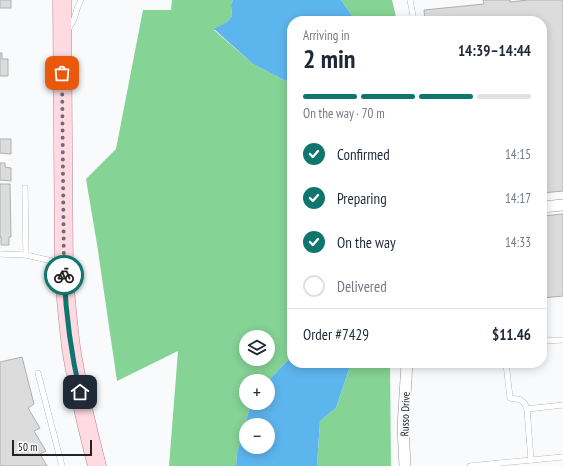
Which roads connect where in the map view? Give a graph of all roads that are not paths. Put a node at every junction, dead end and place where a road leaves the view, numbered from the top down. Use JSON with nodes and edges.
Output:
{"nodes":[{"id":1,"x":62,"y":0,"type":"edge"},
{"id":2,"x":81,"y":0,"type":"edge"},
{"id":3,"x":410,"y":0,"type":"edge"},
{"id":4,"x":413,"y":16,"type":"edge"},
{"id":5,"x":62,"y":41,"type":"junction"},
{"id":6,"x":25,"y":188,"type":"dead end"},
{"id":7,"x":563,"y":206,"type":"edge"},
{"id":8,"x":547,"y":207,"type":"edge"},
{"id":9,"x":0,"y":254,"type":"edge"},
{"id":10,"x":26,"y":255,"type":"junction"},
{"id":11,"x":64,"y":263,"type":"junction"},
{"id":12,"x":563,"y":340,"type":"edge"},
{"id":13,"x":547,"y":342,"type":"edge"},
{"id":14,"x":407,"y":368,"type":"edge"},
{"id":15,"x":507,"y":368,"type":"edge"},
{"id":16,"x":38,"y":373,"type":"dead end"},
{"id":17,"x":563,"y":405,"type":"edge"},
{"id":18,"x":527,"y":409,"type":"junction"},
{"id":19,"x":563,"y":457,"type":"edge"},
{"id":20,"x":531,"y":460,"type":"junction"},
{"id":21,"x":62,"y":466,"type":"edge"},
{"id":22,"x":97,"y":466,"type":"edge"},
{"id":23,"x":405,"y":466,"type":"edge"},
{"id":24,"x":470,"y":466,"type":"edge"}],
"edges":[{"from":1,"to":5,"type":"main road"},
{"from":2,"to":5,"type":"lane"},
{"from":3,"to":4,"type":"lane"},
{"from":5,"to":11,"type":"main road"},
{"from":6,"to":10,"type":"lane"},
{"from":7,"to":8,"type":"street"},
{"from":9,"to":10,"type":"lane"},
{"from":10,"to":11,"type":"lane"},
{"from":11,"to":22,"type":"main road"},
{"from":12,"to":13,"type":"lane"},
{"from":14,"to":23,"type":"street","name":"Russo Drive"},
{"from":15,"to":18,"type":"lane"},
{"from":16,"to":21,"type":"lane"},
{"from":17,"to":18,"type":"lane"},
{"from":18,"to":20,"type":"lane"},
{"from":19,"to":20,"type":"lane"},
{"from":20,"to":24,"type":"lane"}]}
